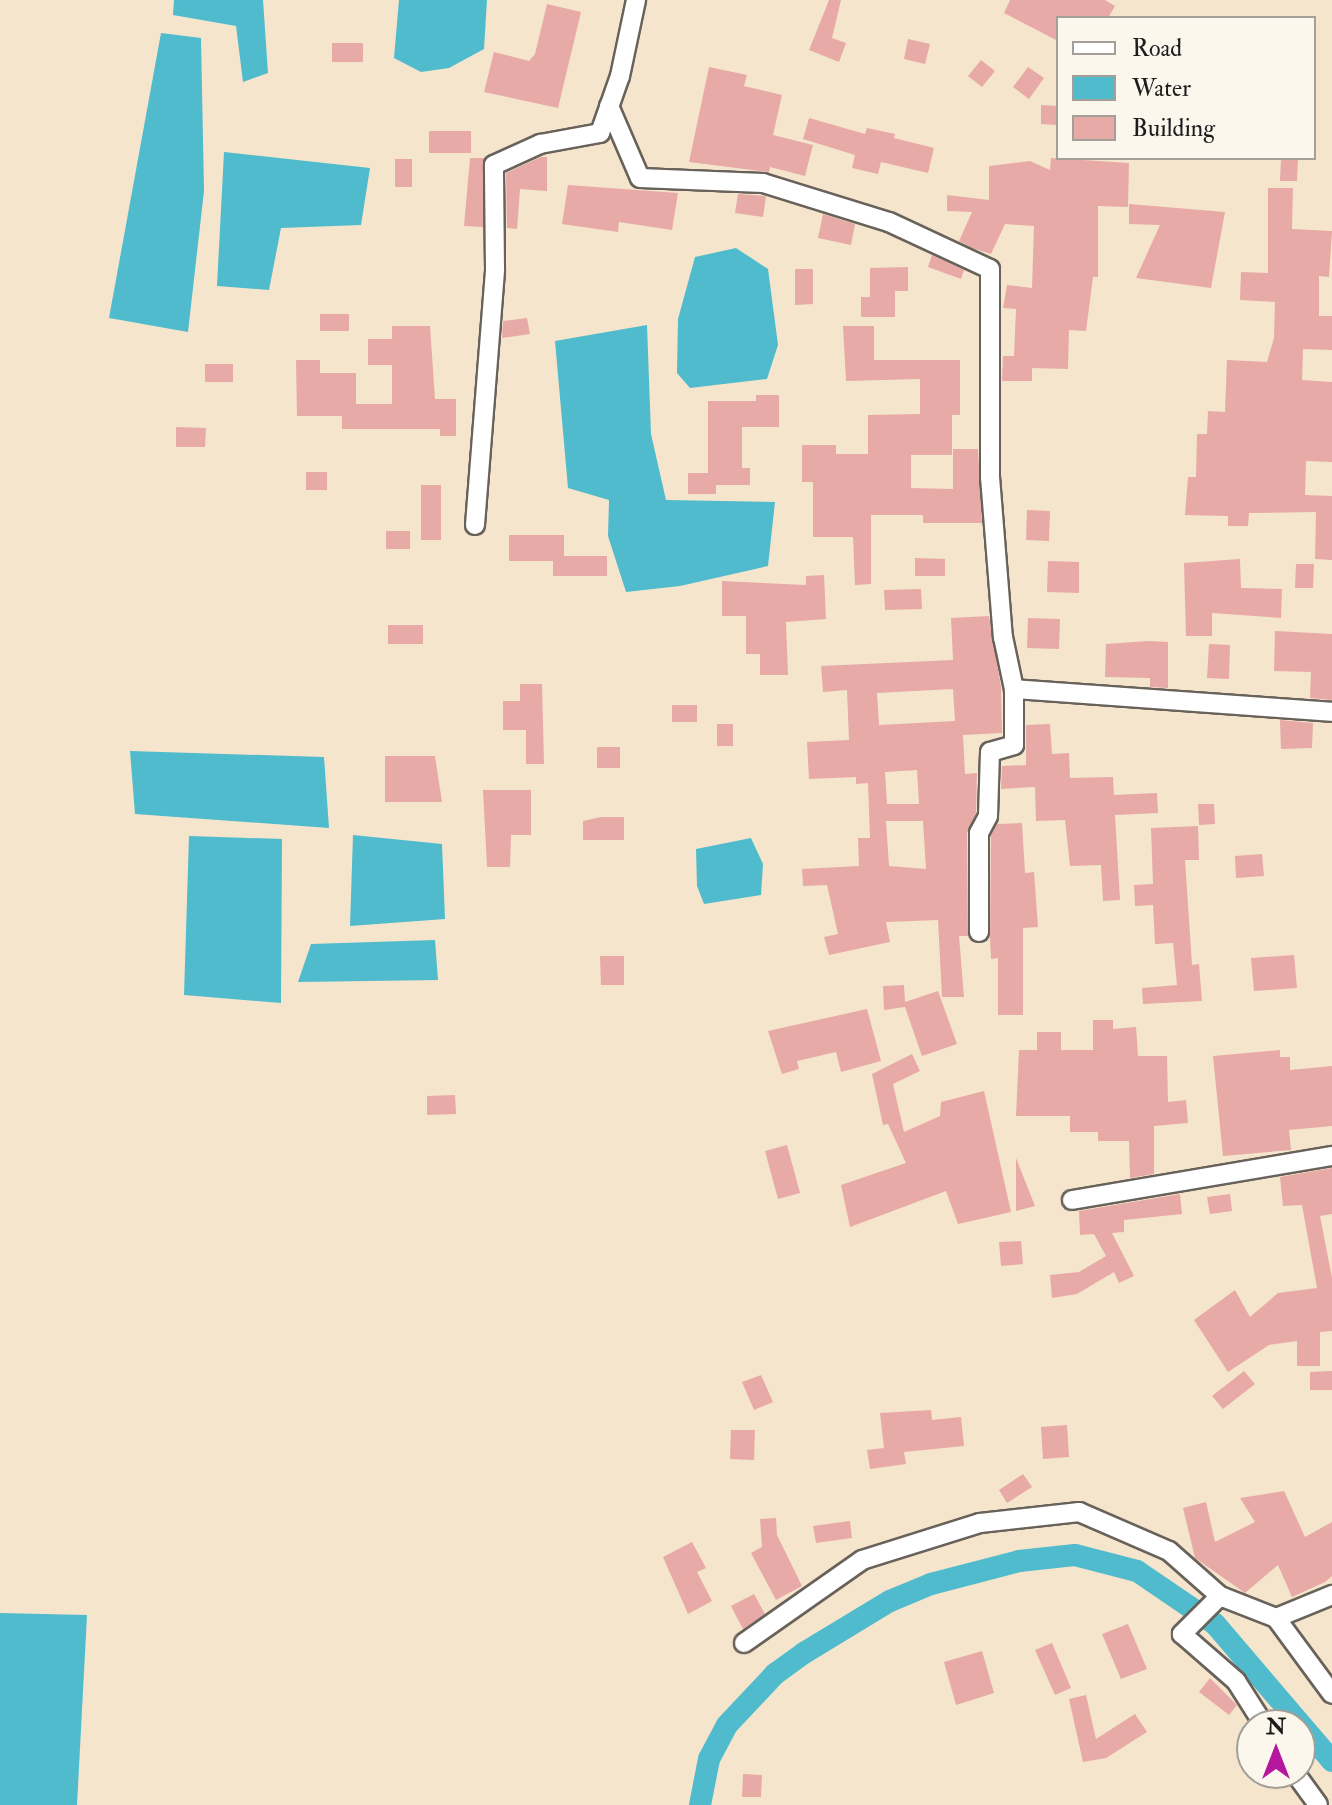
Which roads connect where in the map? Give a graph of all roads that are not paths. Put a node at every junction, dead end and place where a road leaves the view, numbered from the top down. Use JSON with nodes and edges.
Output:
{"nodes":[{"id":1,"x":636,"y":0,"type":"edge"},
{"id":2,"x":609,"y":106,"type":"junction"},
{"id":3,"x":475,"y":525,"type":"dead end"},
{"id":4,"x":1014,"y":689,"type":"junction"},
{"id":5,"x":1332,"y":712,"type":"edge"},
{"id":6,"x":979,"y":932,"type":"dead end"},
{"id":7,"x":1332,"y":1156,"type":"edge"},
{"id":8,"x":1072,"y":1200,"type":"dead end"},
{"id":9,"x":1332,"y":1595,"type":"edge"},
{"id":10,"x":1220,"y":1596,"type":"junction"},
{"id":11,"x":1276,"y":1618,"type":"junction"},
{"id":12,"x":744,"y":1643,"type":"dead end"},
{"id":13,"x":1332,"y":1694,"type":"edge"},
{"id":14,"x":1254,"y":1709,"type":"edge"}],
"edges":[{"from":1,"to":2,"type":"street"},
{"from":2,"to":3,"type":"street"},
{"from":2,"to":4,"type":"street"},
{"from":4,"to":5,"type":"street"},
{"from":4,"to":6,"type":"street"},
{"from":7,"to":8,"type":"street"},
{"from":9,"to":11,"type":"street"},
{"from":10,"to":11,"type":"street"},
{"from":10,"to":12,"type":"street"},
{"from":10,"to":14,"type":"street"},
{"from":11,"to":13,"type":"street"}]}
